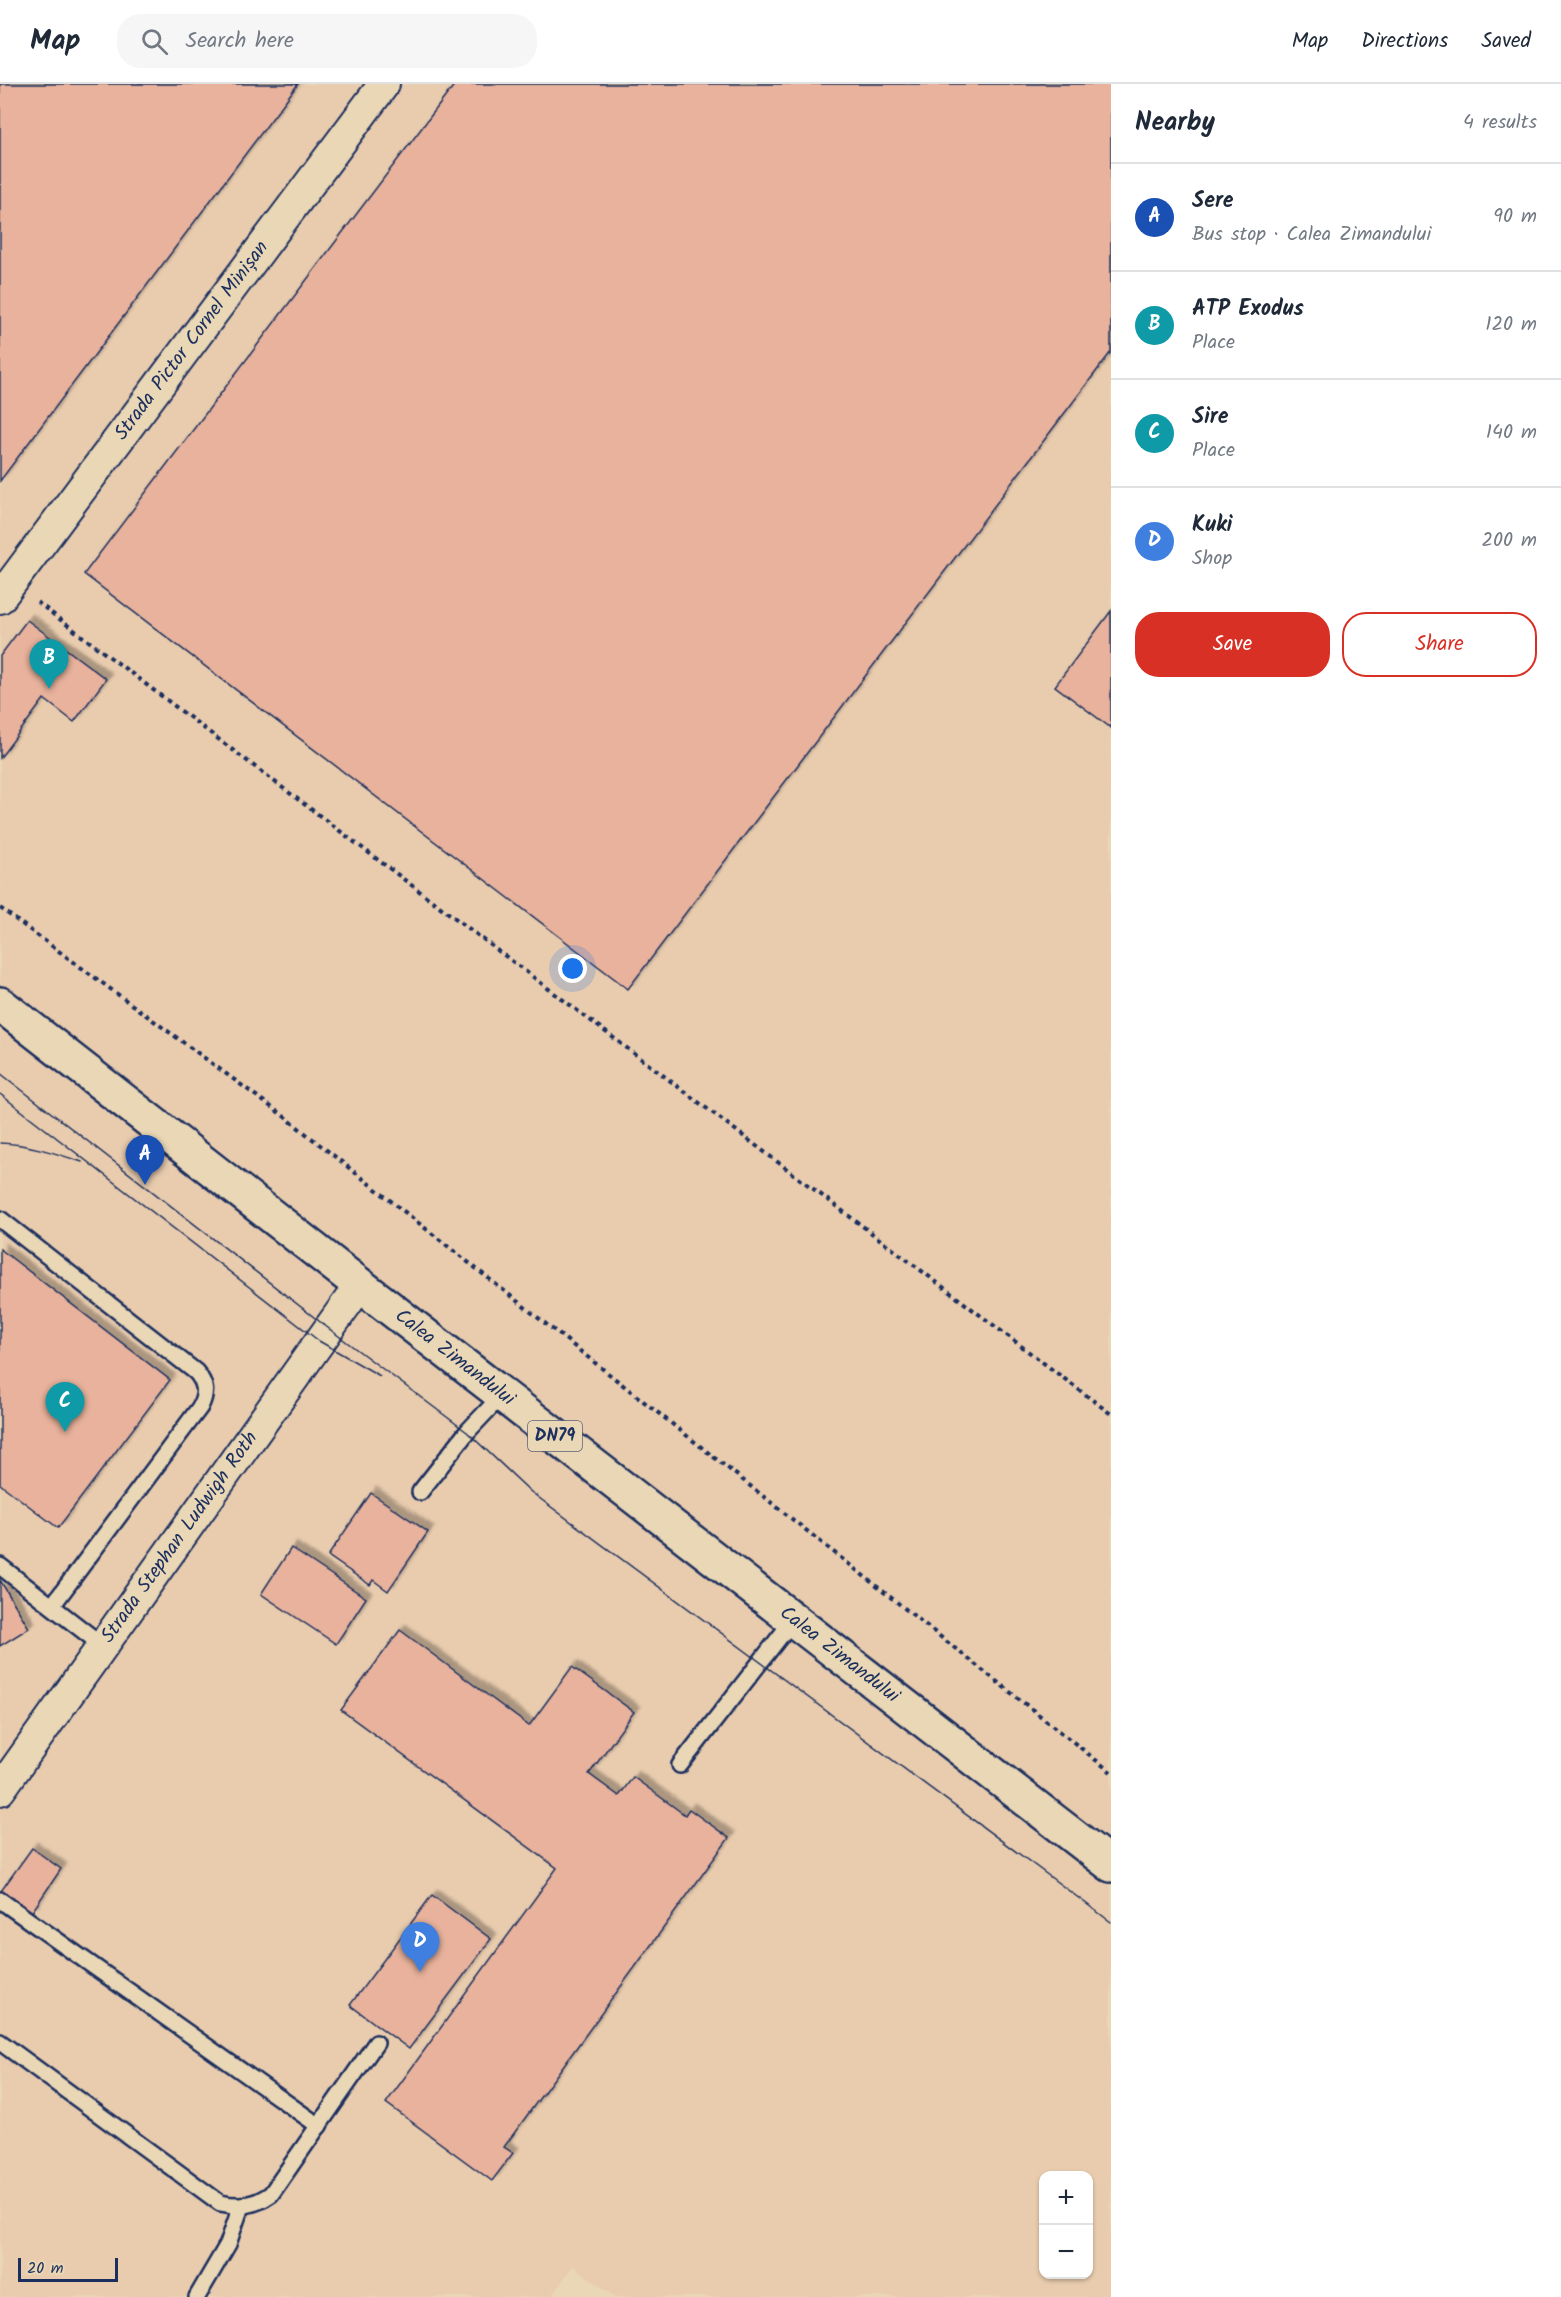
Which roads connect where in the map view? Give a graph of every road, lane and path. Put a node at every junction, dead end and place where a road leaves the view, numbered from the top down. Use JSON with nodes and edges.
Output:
{"nodes":[{"id":1,"x":384,"y":84,"type":"edge"},
{"id":2,"x":4,"y":585,"type":"edge"},
{"id":3,"x":0,"y":908,"type":"edge"},
{"id":4,"x":0,"y":1004,"type":"edge"},
{"id":5,"x":0,"y":1219,"type":"edge"},
{"id":6,"x":360,"y":1285,"type":"junction"},
{"id":7,"x":502,"y":1395,"type":"junction"},
{"id":8,"x":1111,"y":1414,"type":"edge"},
{"id":9,"x":420,"y":1492,"type":"dead end"},
{"id":10,"x":0,"y":1566,"type":"edge"},
{"id":11,"x":52,"y":1606,"type":"junction"},
{"id":12,"x":793,"y":1620,"type":"junction"},
{"id":13,"x":103,"y":1646,"type":"junction"},
{"id":14,"x":681,"y":1765,"type":"dead end"},
{"id":15,"x":1111,"y":1772,"type":"edge"},
{"id":16,"x":0,"y":1790,"type":"edge"},
{"id":17,"x":1111,"y":1865,"type":"edge"},
{"id":18,"x":0,"y":1900,"type":"edge"},
{"id":19,"x":0,"y":2042,"type":"edge"},
{"id":20,"x":376,"y":2043,"type":"dead end"},
{"id":21,"x":319,"y":2126,"type":"junction"},
{"id":22,"x":241,"y":2206,"type":"junction"},
{"id":23,"x":197,"y":2297,"type":"edge"}],
"edges":[{"from":1,"to":2,"type":"street","name":"Strada Pictor Cornel Minișan"},
{"from":2,"to":8,"type":"path"},
{"from":3,"to":15,"type":"path"},
{"from":4,"to":6,"type":"main road","name":"Calea Zimandului","number":"DN79"},
{"from":5,"to":11,"type":"lane"},
{"from":6,"to":7,"type":"main road","name":"Calea Zimandului","number":"DN79"},
{"from":6,"to":13,"type":"street","name":"Strada Stephan Ludwigh Roth"},
{"from":7,"to":9,"type":"lane"},
{"from":7,"to":12,"type":"main road","name":"Calea Zimandului","number":"DN79"},
{"from":10,"to":11,"type":"lane"},
{"from":11,"to":13,"type":"lane"},
{"from":12,"to":14,"type":"lane"},
{"from":12,"to":17,"type":"main road","name":"Calea Zimandului","number":"DN79"},
{"from":13,"to":16,"type":"street","name":"Strada Stephan Ludwigh Roth"},
{"from":18,"to":21,"type":"lane"},
{"from":19,"to":22,"type":"lane"},
{"from":20,"to":21,"type":"lane"},
{"from":21,"to":22,"type":"lane"},
{"from":22,"to":23,"type":"lane"}]}
